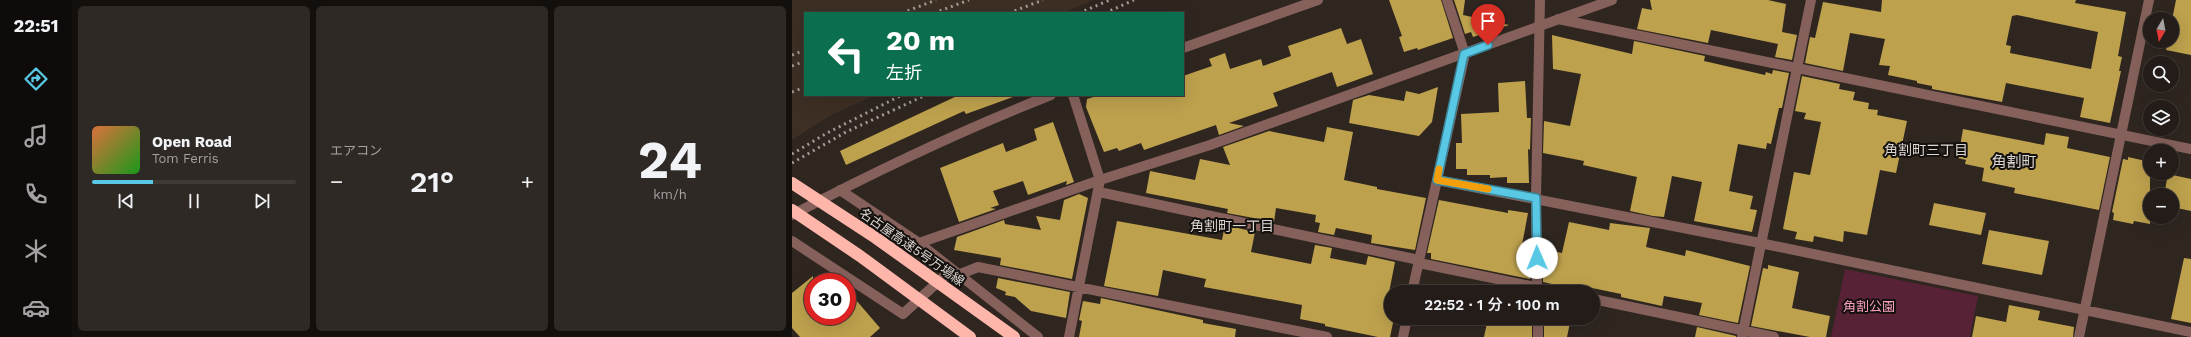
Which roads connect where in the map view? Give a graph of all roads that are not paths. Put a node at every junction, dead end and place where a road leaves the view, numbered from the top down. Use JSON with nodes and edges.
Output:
{"nodes":[{"id":1,"x":1318,"y":0,"type":"edge"},
{"id":2,"x":1447,"y":0,"type":"edge"},
{"id":3,"x":1540,"y":0,"type":"edge"},
{"id":4,"x":1612,"y":0,"type":"edge"},
{"id":5,"x":1811,"y":0,"type":"edge"},
{"id":6,"x":2149,"y":0,"type":"edge"},
{"id":7,"x":1557,"y":19,"type":"junction"},
{"id":8,"x":1540,"y":25,"type":"junction"},
{"id":9,"x":1184,"y":48,"type":"edge"},
{"id":10,"x":1464,"y":54,"type":"junction"},
{"id":11,"x":1797,"y":70,"type":"junction"},
{"id":12,"x":1048,"y":96,"type":"edge"},
{"id":13,"x":1073,"y":96,"type":"edge"},
{"id":14,"x":2121,"y":135,"type":"junction"},
{"id":15,"x":2191,"y":150,"type":"edge"},
{"id":16,"x":1100,"y":180,"type":"junction"},
{"id":17,"x":1437,"y":180,"type":"junction"},
{"id":18,"x":792,"y":183,"type":"edge"},
{"id":19,"x":840,"y":190,"type":"junction"},
{"id":20,"x":1099,"y":192,"type":"junction"},
{"id":21,"x":1536,"y":198,"type":"junction"},
{"id":22,"x":792,"y":210,"type":"edge"},
{"id":23,"x":792,"y":215,"type":"edge"},
{"id":24,"x":792,"y":241,"type":"edge"},
{"id":25,"x":919,"y":243,"type":"junction"},
{"id":26,"x":1760,"y":243,"type":"junction"},
{"id":27,"x":1419,"y":262,"type":"junction"},
{"id":28,"x":955,"y":272,"type":"junction"},
{"id":29,"x":1414,"y":285,"type":"edge"},
{"id":30,"x":1516,"y":285,"type":"edge"},
{"id":31,"x":1537,"y":285,"type":"edge"},
{"id":32,"x":1079,"y":287,"type":"junction"},
{"id":33,"x":1600,"y":301,"type":"edge"},
{"id":34,"x":2084,"y":311,"type":"junction"},
{"id":35,"x":1406,"y":325,"type":"edge"},
{"id":36,"x":1538,"y":325,"type":"edge"},
{"id":37,"x":2191,"y":332,"type":"edge"},
{"id":38,"x":1742,"y":334,"type":"edge"},
{"id":39,"x":970,"y":337,"type":"edge"},
{"id":40,"x":1014,"y":337,"type":"edge"},
{"id":41,"x":1038,"y":337,"type":"edge"},
{"id":42,"x":1069,"y":337,"type":"edge"},
{"id":43,"x":1327,"y":337,"type":"edge"},
{"id":44,"x":1403,"y":337,"type":"edge"},
{"id":45,"x":1538,"y":337,"type":"edge"},
{"id":46,"x":1774,"y":337,"type":"edge"},
{"id":47,"x":2079,"y":337,"type":"edge"}],
"edges":[{"from":1,"to":9,"type":"street"},
{"from":2,"to":10,"type":"street"},
{"from":3,"to":8,"type":"street"},
{"from":4,"to":7,"type":"street"},
{"from":5,"to":11,"type":"street"},
{"from":6,"to":14,"type":"street"},
{"from":7,"to":8,"type":"street"},
{"from":7,"to":11,"type":"street"},
{"from":8,"to":10,"type":"street"},
{"from":8,"to":21,"type":"street"},
{"from":10,"to":16,"type":"street"},
{"from":10,"to":17,"type":"street"},
{"from":11,"to":14,"type":"street"},
{"from":11,"to":26,"type":"street"},
{"from":12,"to":19,"type":"street"},
{"from":13,"to":16,"type":"street"},
{"from":14,"to":15,"type":"street"},
{"from":14,"to":34,"type":"street"},
{"from":16,"to":20,"type":"street"},
{"from":16,"to":25,"type":"street"},
{"from":17,"to":21,"type":"street"},
{"from":17,"to":27,"type":"street"},
{"from":18,"to":40,"type":"highway","name":"名古屋高速5号万場線","bridge":true},
{"from":19,"to":23,"type":"street"},
{"from":19,"to":25,"type":"street"},
{"from":20,"to":27,"type":"street"},
{"from":20,"to":32,"type":"street"},
{"from":21,"to":26,"type":"street"},
{"from":21,"to":31,"type":"street"},
{"from":22,"to":39,"type":"highway","bridge":true},
{"from":24,"to":28,"type":"street"},
{"from":25,"to":28,"type":"street"},
{"from":26,"to":34,"type":"street"},
{"from":26,"to":38,"type":"street"},
{"from":27,"to":29,"type":"street"},
{"from":27,"to":30,"type":"street"},
{"from":28,"to":32,"type":"street"},
{"from":28,"to":41,"type":"street"},
{"from":32,"to":42,"type":"street"},
{"from":32,"to":43,"type":"street"},
{"from":33,"to":38,"type":"street"},
{"from":34,"to":37,"type":"street"},
{"from":34,"to":47,"type":"street"},
{"from":35,"to":44,"type":"street"},
{"from":36,"to":45,"type":"street"},
{"from":38,"to":46,"type":"street"}]}
